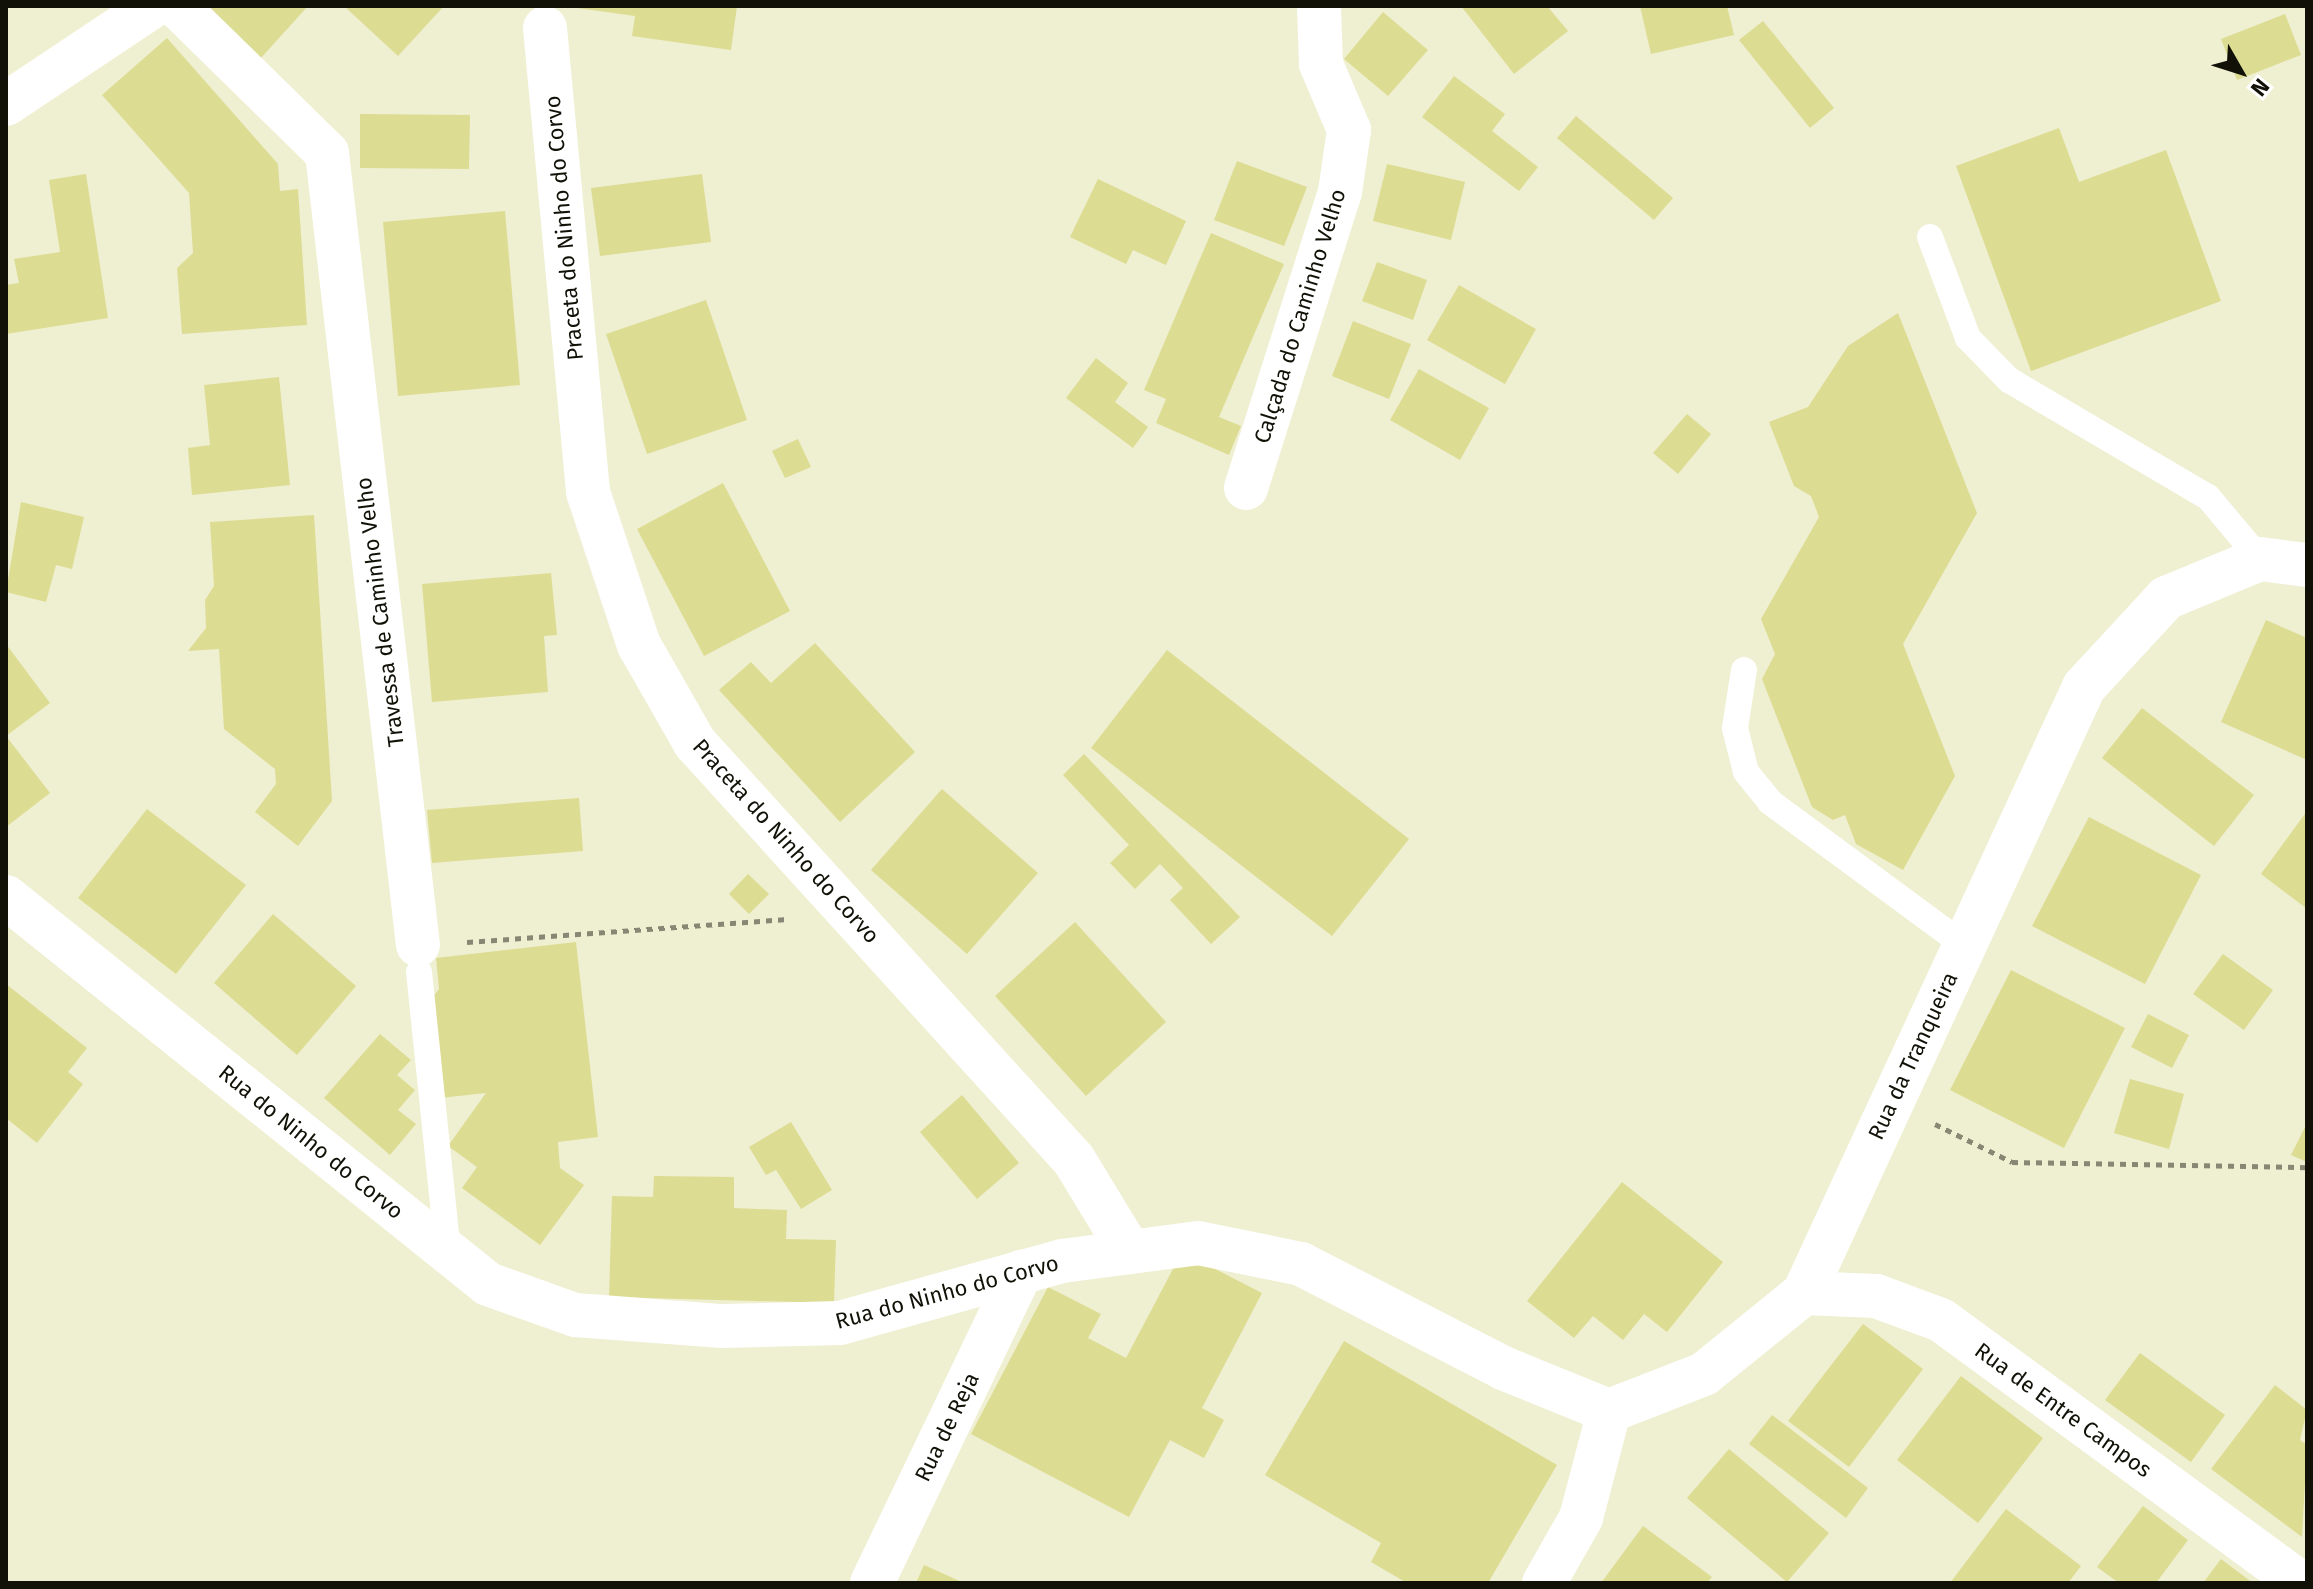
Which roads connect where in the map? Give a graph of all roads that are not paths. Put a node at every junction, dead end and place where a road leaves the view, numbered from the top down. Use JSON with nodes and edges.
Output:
{"nodes":[{"id":1,"x":153,"y":6,"type":"edge"},
{"id":2,"x":177,"y":6,"type":"edge"},
{"id":3,"x":1319,"y":6,"type":"edge"},
{"id":4,"x":545,"y":28,"type":"dead end"},
{"id":5,"x":6,"y":104,"type":"edge"},
{"id":6,"x":1930,"y":237,"type":"dead end"},
{"id":7,"x":1246,"y":488,"type":"dead end"},
{"id":8,"x":2260,"y":559,"type":"junction"},
{"id":9,"x":2307,"y":565,"type":"edge"},
{"id":10,"x":1744,"y":670,"type":"dead end"},
{"id":11,"x":6,"y":897,"type":"edge"},
{"id":12,"x":1964,"y":945,"type":"junction"},
{"id":13,"x":418,"y":958,"type":"joint"},
{"id":14,"x":448,"y":1252,"type":"junction"},
{"id":15,"x":1130,"y":1252,"type":"junction"},
{"id":16,"x":1021,"y":1272,"type":"junction"},
{"id":17,"x":1804,"y":1293,"type":"junction"},
{"id":18,"x":1609,"y":1411,"type":"junction"},
{"id":19,"x":872,"y":1583,"type":"edge"},
{"id":20,"x":1544,"y":1583,"type":"edge"},
{"id":21,"x":2300,"y":1583,"type":"edge"}],
"edges":[{"from":1,"to":5,"type":"street"},
{"from":2,"to":13,"type":"street","name":"Travessa de Caminho Velho"},
{"from":3,"to":7,"type":"street","name":"Calçada do Caminho Velho"},
{"from":4,"to":15,"type":"street","name":"Praceta do Ninho do Corvo"},
{"from":6,"to":8,"type":"lane"},
{"from":8,"to":9,"type":"street","name":"Rua da Tranqueira"},
{"from":8,"to":12,"type":"street","name":"Rua da Tranqueira"},
{"from":10,"to":12,"type":"lane"},
{"from":11,"to":14,"type":"street","name":"Rua do Ninho do Corvo"},
{"from":12,"to":17,"type":"street","name":"Rua da Tranqueira"},
{"from":13,"to":14,"type":"lane"},
{"from":14,"to":16,"type":"street","name":"Rua do Ninho do Corvo"},
{"from":15,"to":16,"type":"street","name":"Rua do Ninho do Corvo"},
{"from":15,"to":18,"type":"street","name":"Rua do Ninho do Corvo"},
{"from":16,"to":19,"type":"street","name":"Rua de Reja"},
{"from":17,"to":18,"type":"street","name":"Rua da Tranqueira"},
{"from":17,"to":21,"type":"street","name":"Rua de Entre Campos"},
{"from":18,"to":20,"type":"street"}]}
